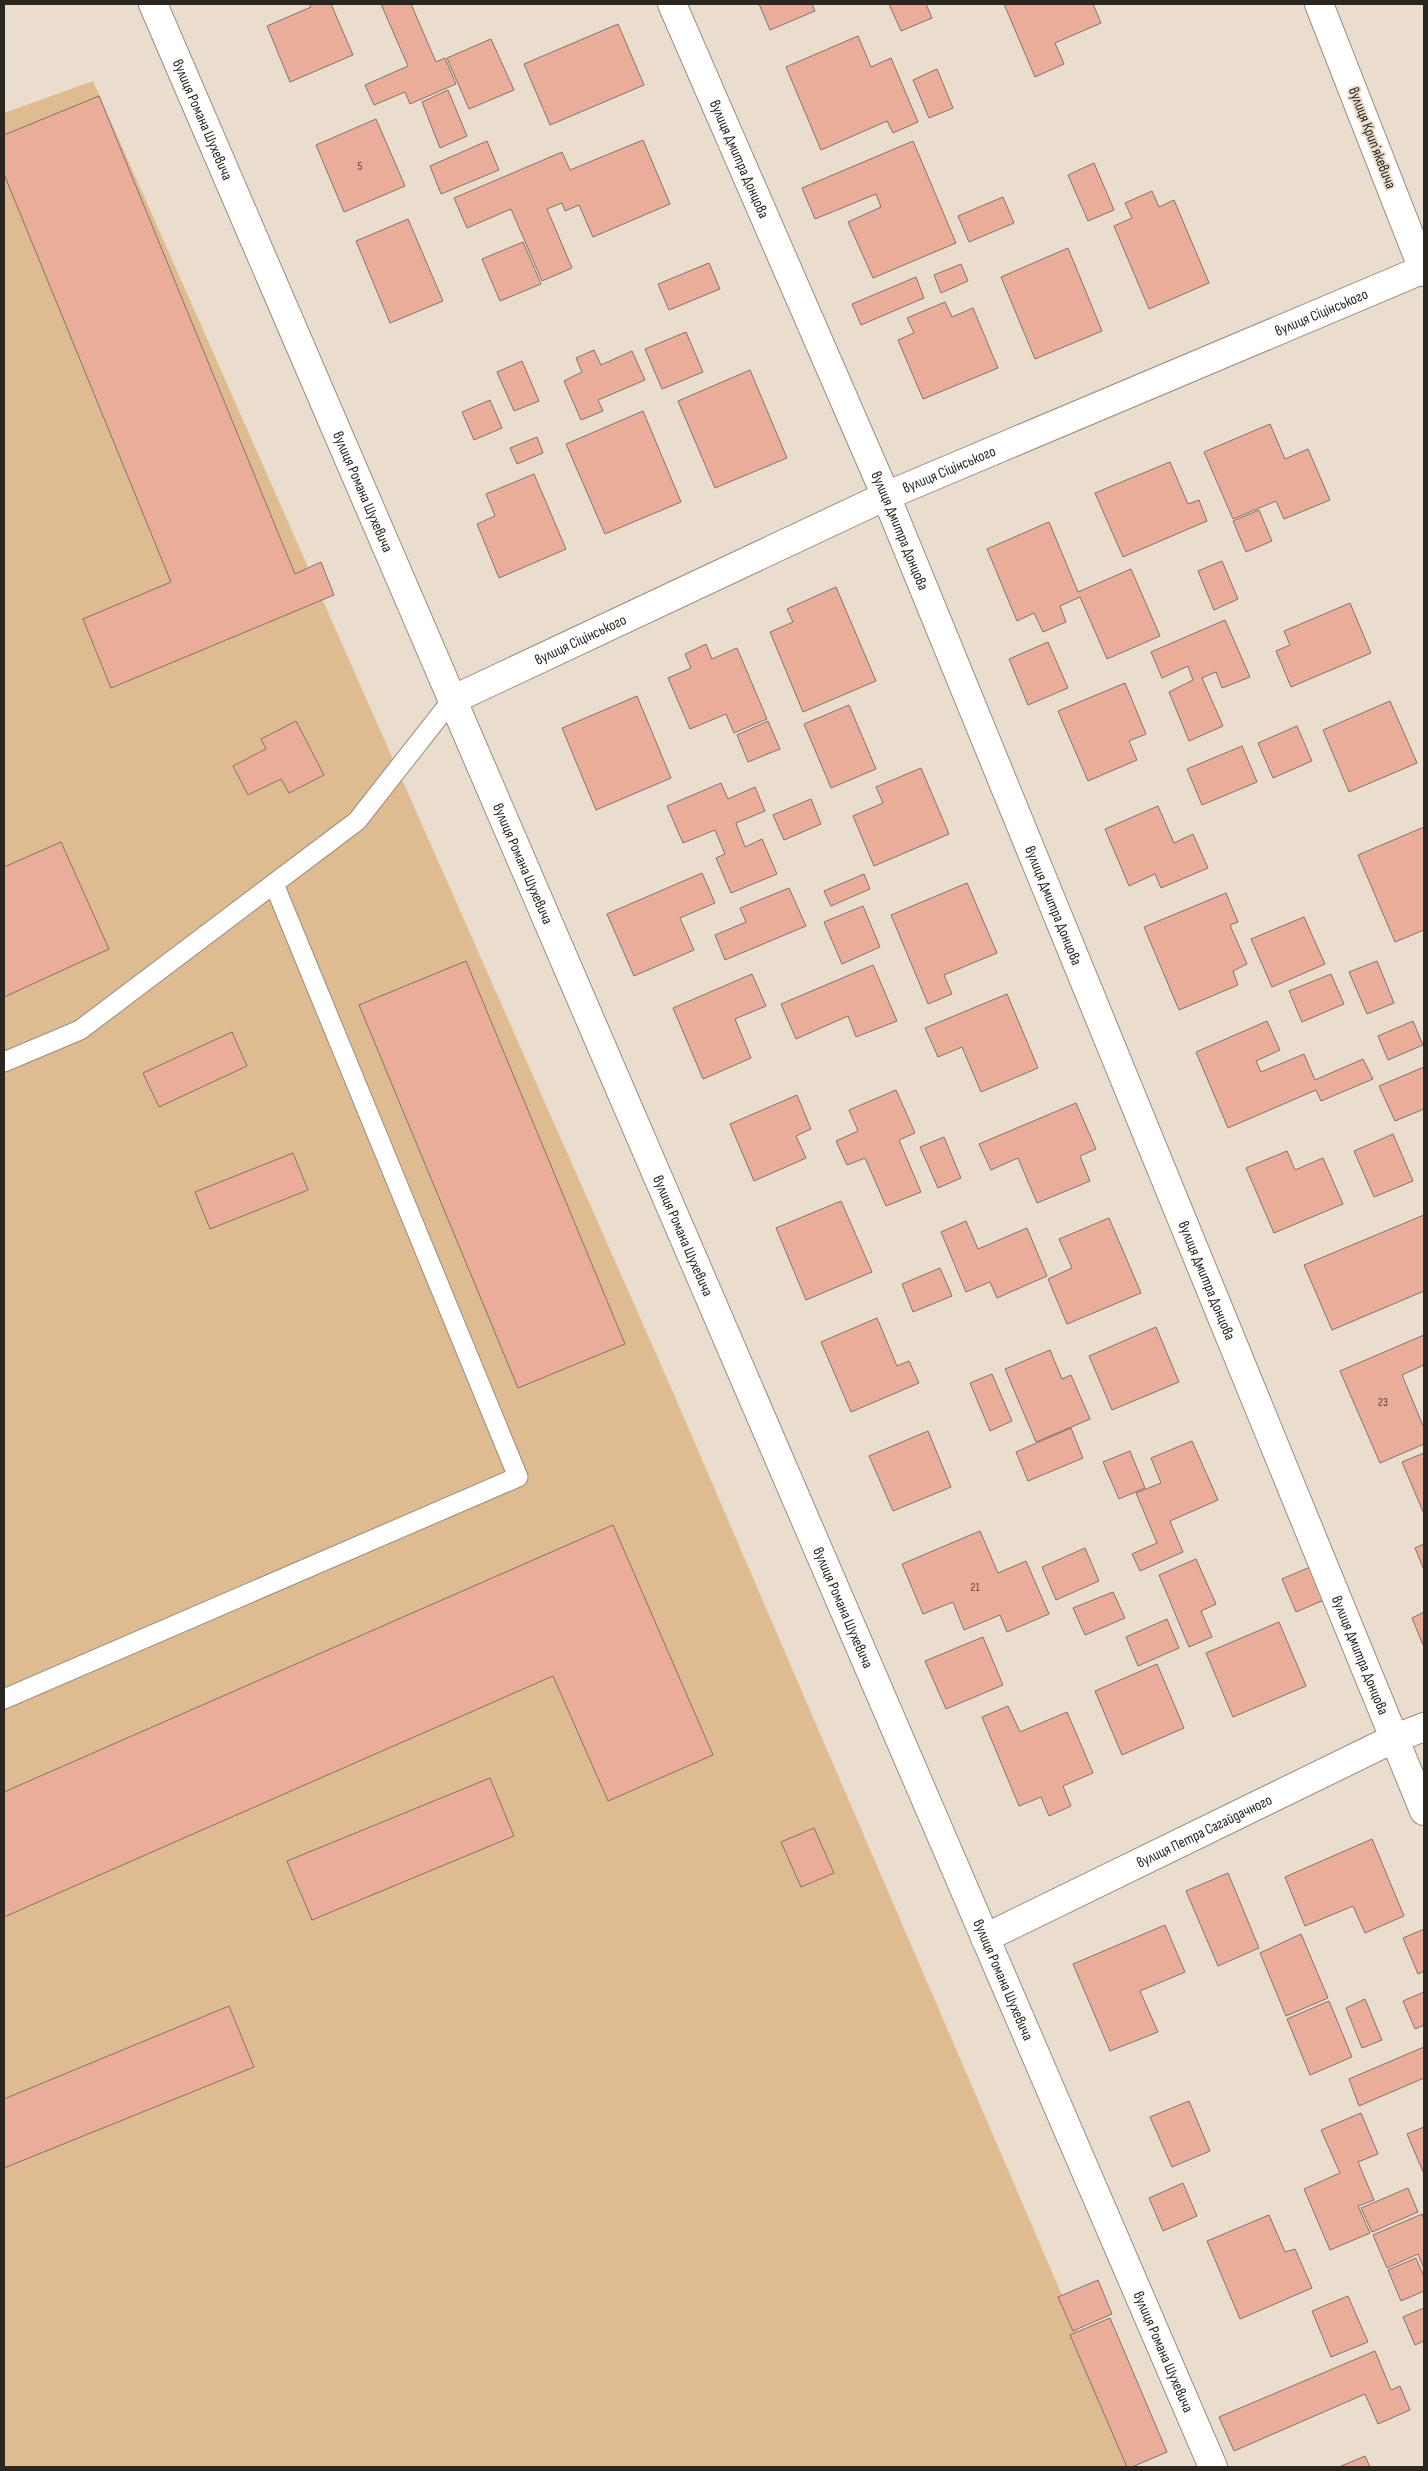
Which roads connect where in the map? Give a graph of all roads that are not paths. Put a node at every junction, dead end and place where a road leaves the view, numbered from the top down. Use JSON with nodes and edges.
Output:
{"nodes":[{"id":1,"x":153,"y":4,"type":"edge"},
{"id":2,"x":672,"y":4,"type":"edge"},
{"id":3,"x":1319,"y":4,"type":"edge"},
{"id":4,"x":1424,"y":270,"type":"edge"},
{"id":5,"x":886,"y":496,"type":"junction"},
{"id":6,"x":452,"y":700,"type":"junction"},
{"id":7,"x":274,"y":884,"type":"junction"},
{"id":8,"x":4,"y":1062,"type":"edge"},
{"id":9,"x":4,"y":1699,"type":"edge"},
{"id":10,"x":1424,"y":1727,"type":"edge"},
{"id":11,"x":1393,"y":1739,"type":"junction"},
{"id":12,"x":1424,"y":1811,"type":"edge"},
{"id":13,"x":985,"y":1938,"type":"junction"},
{"id":14,"x":1213,"y":2467,"type":"edge"}],
"edges":[{"from":1,"to":6,"type":"street","name":"вулиця Романа Шухевича"},
{"from":2,"to":5,"type":"street","name":"вулиця Дмитра Донцова"},
{"from":3,"to":4,"type":"street","name":"вулиця Крипʼякевича"},
{"from":4,"to":5,"type":"street","name":"вулиця Сіцінського"},
{"from":5,"to":6,"type":"street","name":"вулиця Сіцінського"},
{"from":5,"to":11,"type":"street","name":"вулиця Дмитра Донцова"},
{"from":6,"to":7,"type":"lane"},
{"from":6,"to":13,"type":"street","name":"вулиця Романа Шухевича"},
{"from":7,"to":8,"type":"lane"},
{"from":7,"to":9,"type":"lane"},
{"from":10,"to":11,"type":"street","name":"вулиця Петра Сагайдачного"},
{"from":11,"to":12,"type":"street","name":"вулиця Дмитра Донцова"},
{"from":11,"to":13,"type":"street","name":"вулиця Петра Сагайдачного"},
{"from":13,"to":14,"type":"street","name":"вулиця Романа Шухевича"}]}
